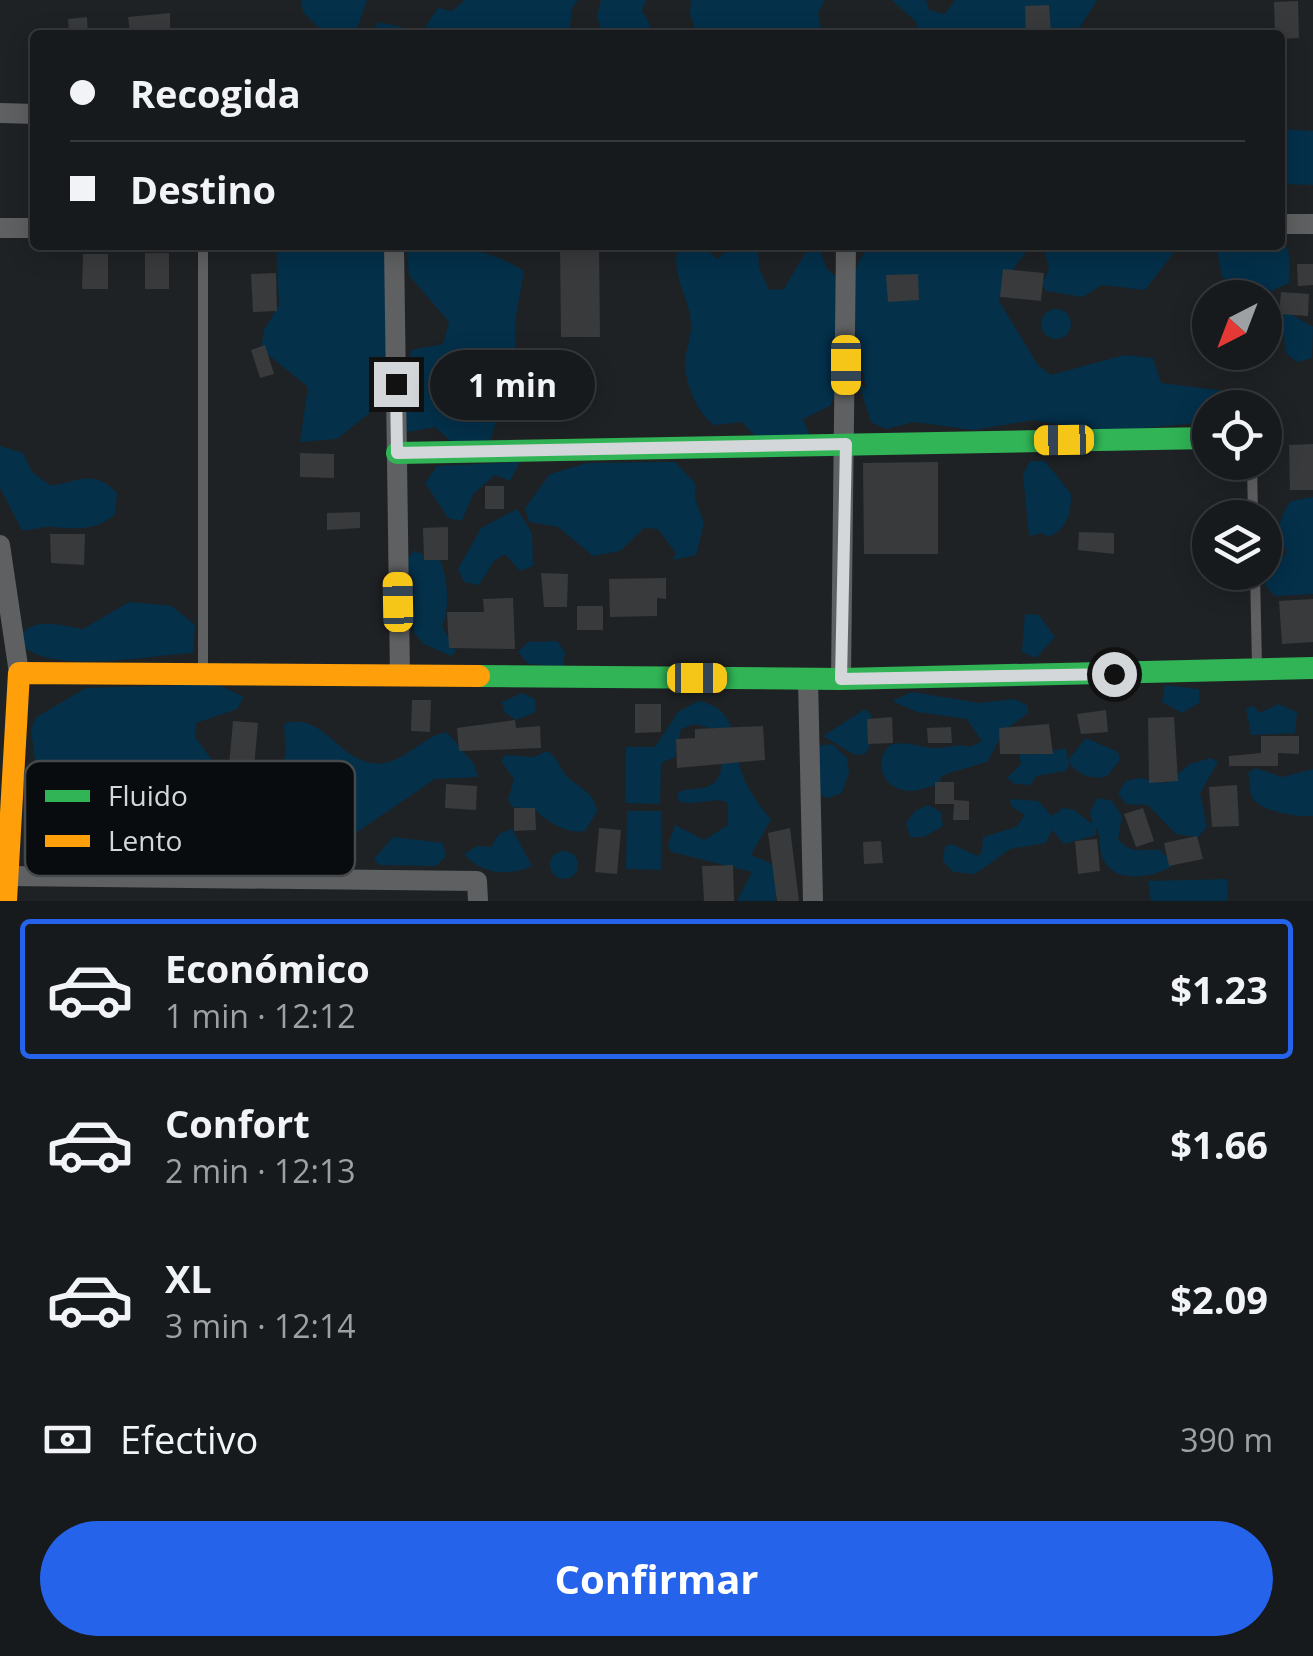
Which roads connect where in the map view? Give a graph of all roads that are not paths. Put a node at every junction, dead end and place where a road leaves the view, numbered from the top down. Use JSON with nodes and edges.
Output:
{"nodes":[{"id":1,"x":0,"y":113,"type":"edge"},
{"id":2,"x":30,"y":114,"type":"edge"},
{"id":3,"x":1285,"y":224,"type":"edge"},
{"id":4,"x":1313,"y":224,"type":"edge"},
{"id":5,"x":0,"y":228,"type":"edge"},
{"id":6,"x":30,"y":228,"type":"edge"},
{"id":7,"x":203,"y":250,"type":"edge"},
{"id":8,"x":394,"y":250,"type":"edge"},
{"id":9,"x":846,"y":250,"type":"edge"},
{"id":10,"x":1192,"y":438,"type":"edge"},
{"id":11,"x":846,"y":444,"type":"junction"},
{"id":12,"x":397,"y":453,"type":"junction"},
{"id":13,"x":0,"y":545,"type":"edge"},
{"id":14,"x":1254,"y":590,"type":"edge"},
{"id":15,"x":1313,"y":668,"type":"edge"},
{"id":16,"x":1256,"y":670,"type":"junction"},
{"id":17,"x":19,"y":673,"type":"junction"},
{"id":18,"x":203,"y":674,"type":"junction"},
{"id":19,"x":400,"y":676,"type":"junction"},
{"id":20,"x":808,"y":679,"type":"junction"},
{"id":21,"x":841,"y":679,"type":"junction"},
{"id":22,"x":8,"y":876,"type":"junction"},
{"id":23,"x":6,"y":901,"type":"edge"},
{"id":24,"x":478,"y":901,"type":"edge"},
{"id":25,"x":814,"y":901,"type":"edge"}],
"edges":[{"from":1,"to":2,"type":"street"},
{"from":3,"to":4,"type":"street"},
{"from":5,"to":6,"type":"street"},
{"from":7,"to":18,"type":"lane"},
{"from":8,"to":12,"type":"street"},
{"from":9,"to":11,"type":"street"},
{"from":10,"to":11,"type":"street"},
{"from":11,"to":12,"type":"street"},
{"from":11,"to":21,"type":"street"},
{"from":12,"to":19,"type":"street"},
{"from":13,"to":17,"type":"street"},
{"from":14,"to":16,"type":"lane"},
{"from":15,"to":16,"type":"street"},
{"from":16,"to":21,"type":"street"},
{"from":17,"to":18,"type":"street"},
{"from":17,"to":22,"type":"street"},
{"from":18,"to":19,"type":"street"},
{"from":19,"to":20,"type":"street"},
{"from":20,"to":21,"type":"street"},
{"from":20,"to":25,"type":"street"},
{"from":22,"to":23,"type":"street"},
{"from":22,"to":24,"type":"street"}]}
